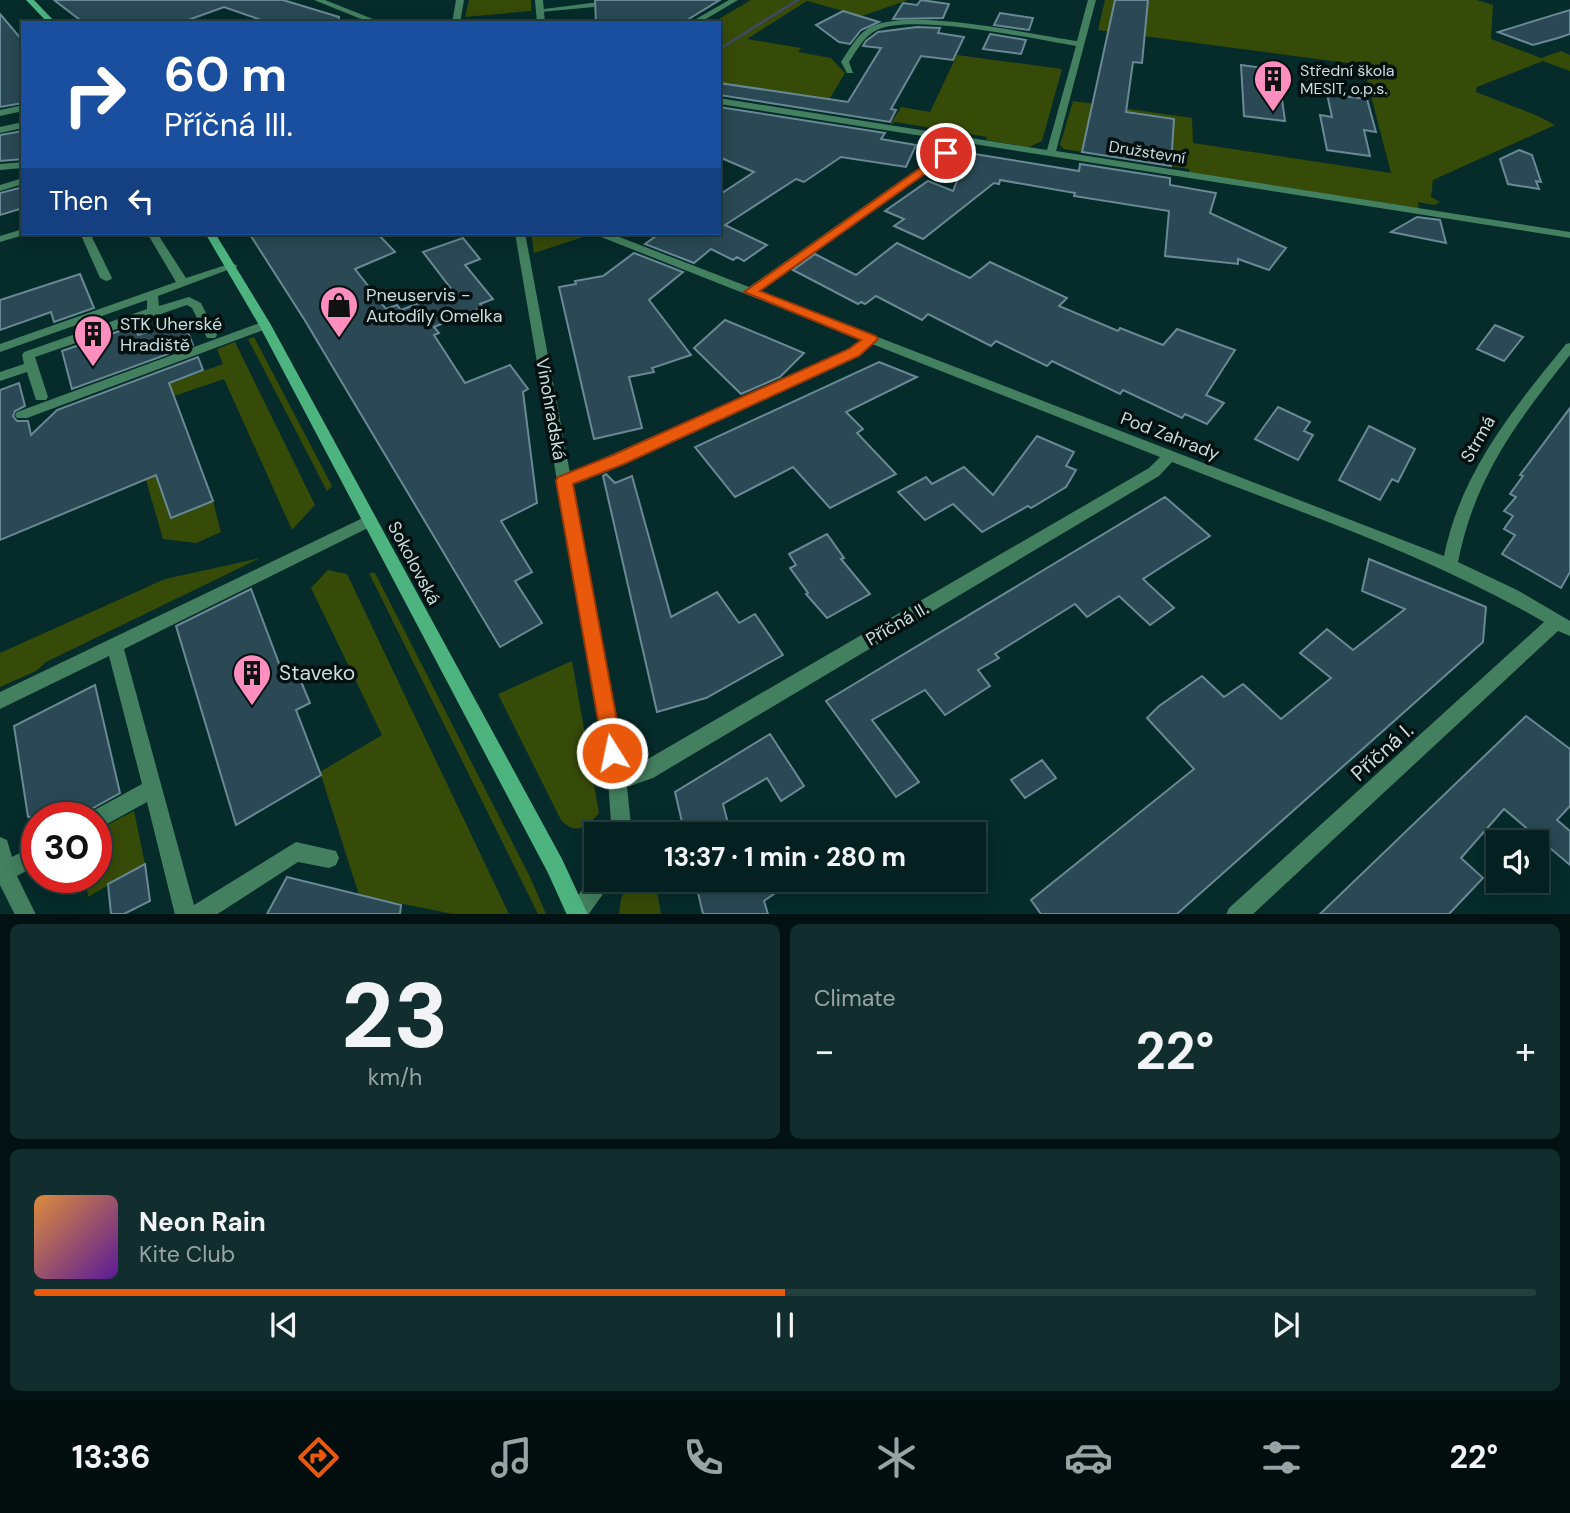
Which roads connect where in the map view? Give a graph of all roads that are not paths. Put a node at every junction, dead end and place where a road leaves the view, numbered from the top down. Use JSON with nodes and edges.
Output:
{"nodes":[{"id":1,"x":30,"y":0,"type":"edge"},
{"id":2,"x":318,"y":0,"type":"edge"},
{"id":3,"x":460,"y":0,"type":"edge"},
{"id":4,"x":539,"y":0,"type":"edge"},
{"id":5,"x":734,"y":0,"type":"edge"},
{"id":6,"x":1093,"y":0,"type":"edge"},
{"id":7,"x":591,"y":5,"type":"dead end"},
{"id":8,"x":540,"y":10,"type":"junction"},
{"id":9,"x":50,"y":21,"type":"edge"},
{"id":10,"x":374,"y":21,"type":"edge"},
{"id":11,"x":456,"y":21,"type":"edge"},
{"id":12,"x":541,"y":21,"type":"edge"},
{"id":13,"x":697,"y":21,"type":"edge"},
{"id":14,"x":1081,"y":44,"type":"junction"},
{"id":15,"x":850,"y":71,"type":"dead end"},
{"id":16,"x":721,"y":101,"type":"edge"},
{"id":17,"x":21,"y":108,"type":"edge"},
{"id":18,"x":0,"y":113,"type":"edge"},
{"id":19,"x":21,"y":125,"type":"edge"},
{"id":20,"x":0,"y":130,"type":"edge"},
{"id":21,"x":946,"y":153,"type":"dead end"},
{"id":22,"x":1051,"y":153,"type":"junction"},
{"id":23,"x":21,"y":165,"type":"edge"},
{"id":24,"x":0,"y":167,"type":"edge"},
{"id":25,"x":21,"y":182,"type":"edge"},
{"id":26,"x":0,"y":188,"type":"edge"},
{"id":27,"x":21,"y":233,"type":"edge"},
{"id":28,"x":86,"y":235,"type":"edge"},
{"id":29,"x":153,"y":235,"type":"edge"},
{"id":30,"x":211,"y":235,"type":"edge"},
{"id":31,"x":520,"y":235,"type":"edge"},
{"id":32,"x":605,"y":235,"type":"edge"},
{"id":33,"x":1570,"y":235,"type":"edge"},
{"id":34,"x":0,"y":239,"type":"edge"},
{"id":35,"x":232,"y":266,"type":"junction"},
{"id":36,"x":106,"y":278,"type":"dead end"},
{"id":37,"x":183,"y":283,"type":"junction"},
{"id":38,"x":750,"y":292,"type":"junction"},
{"id":39,"x":152,"y":294,"type":"junction"},
{"id":40,"x":153,"y":312,"type":"junction"},
{"id":41,"x":265,"y":326,"type":"junction"},
{"id":42,"x":211,"y":335,"type":"dead end"},
{"id":43,"x":871,"y":339,"type":"junction"},
{"id":44,"x":1570,"y":347,"type":"edge"},
{"id":45,"x":0,"y":348,"type":"edge"},
{"id":46,"x":31,"y":366,"type":"junction"},
{"id":47,"x":0,"y":377,"type":"edge"},
{"id":48,"x":41,"y":397,"type":"dead end"},
{"id":49,"x":22,"y":415,"type":"dead end"},
{"id":50,"x":1170,"y":456,"type":"junction"},
{"id":51,"x":564,"y":481,"type":"junction"},
{"id":52,"x":369,"y":521,"type":"junction"},
{"id":53,"x":1450,"y":565,"type":"junction"},
{"id":54,"x":1563,"y":625,"type":"edge"},
{"id":55,"x":114,"y":644,"type":"junction"},
{"id":56,"x":0,"y":701,"type":"edge"},
{"id":57,"x":617,"y":780,"type":"junction"},
{"id":58,"x":152,"y":789,"type":"junction"},
{"id":59,"x":112,"y":811,"type":"edge"},
{"id":60,"x":620,"y":822,"type":"edge"},
{"id":61,"x":0,"y":847,"type":"edge"},
{"id":62,"x":329,"y":859,"type":"dead end"},
{"id":63,"x":21,"y":862,"type":"edge"},
{"id":64,"x":4,"y":872,"type":"junction"},
{"id":65,"x":594,"y":892,"type":"edge"},
{"id":66,"x":578,"y":913,"type":"edge"},
{"id":67,"x":25,"y":914,"type":"edge"},
{"id":68,"x":186,"y":914,"type":"edge"},
{"id":69,"x":198,"y":914,"type":"edge"},
{"id":70,"x":1237,"y":914,"type":"edge"}],
"edges":[{"from":1,"to":9,"type":"main road"},
{"from":2,"to":10,"type":"street"},
{"from":3,"to":11,"type":"street"},
{"from":4,"to":8,"type":"street"},
{"from":5,"to":13,"type":"street"},
{"from":6,"to":14,"type":"street"},
{"from":7,"to":8,"type":"street"},
{"from":8,"to":12,"type":"street"},
{"from":14,"to":15,"type":"street"},
{"from":14,"to":22,"type":"street"},
{"from":16,"to":22,"type":"street","name":"Družstevní"},
{"from":17,"to":18,"type":"street"},
{"from":19,"to":20,"type":"street"},
{"from":21,"to":38,"type":"street"},
{"from":22,"to":33,"type":"street","name":"Družstevní"},
{"from":23,"to":24,"type":"street"},
{"from":25,"to":26,"type":"street"},
{"from":27,"to":34,"type":"street"},
{"from":28,"to":36,"type":"street"},
{"from":29,"to":37,"type":"street"},
{"from":30,"to":35,"type":"main road","name":"Sokolovská"},
{"from":31,"to":51,"type":"street","name":"Vinohradská"},
{"from":32,"to":38,"type":"street","name":"Pod Zahrady"},
{"from":35,"to":37,"type":"street"},
{"from":35,"to":41,"type":"main road","name":"Sokolovská"},
{"from":37,"to":39,"type":"street"},
{"from":38,"to":43,"type":"street","name":"Pod Zahrady"},
{"from":39,"to":40,"type":"street"},
{"from":39,"to":45,"type":"street"},
{"from":40,"to":42,"type":"street"},
{"from":40,"to":46,"type":"street"},
{"from":41,"to":49,"type":"street"},
{"from":41,"to":52,"type":"main road","name":"Sokolovská"},
{"from":43,"to":50,"type":"street","name":"Pod Zahrady"},
{"from":43,"to":51,"type":"street"},
{"from":44,"to":53,"type":"street","name":"Strmá"},
{"from":46,"to":47,"type":"street"},
{"from":46,"to":48,"type":"street"},
{"from":50,"to":53,"type":"street","name":"Pod Zahrady"},
{"from":50,"to":57,"type":"street","name":"Příčná II."},
{"from":51,"to":57,"type":"street","name":"Vinohradská"},
{"from":52,"to":55,"type":"street"},
{"from":52,"to":66,"type":"main road","name":"Sokolovská"},
{"from":53,"to":54,"type":"street","name":"Pod Zahrady"},
{"from":54,"to":70,"type":"street","name":"Příčná I."},
{"from":55,"to":56,"type":"street"},
{"from":55,"to":58,"type":"street"},
{"from":57,"to":60,"type":"street","name":"Vinohradská"},
{"from":58,"to":59,"type":"street"},
{"from":58,"to":68,"type":"street"},
{"from":61,"to":64,"type":"street"},
{"from":62,"to":69,"type":"street"},
{"from":63,"to":64,"type":"street"},
{"from":64,"to":67,"type":"street"},
{"from":65,"to":66,"type":"street"}]}
